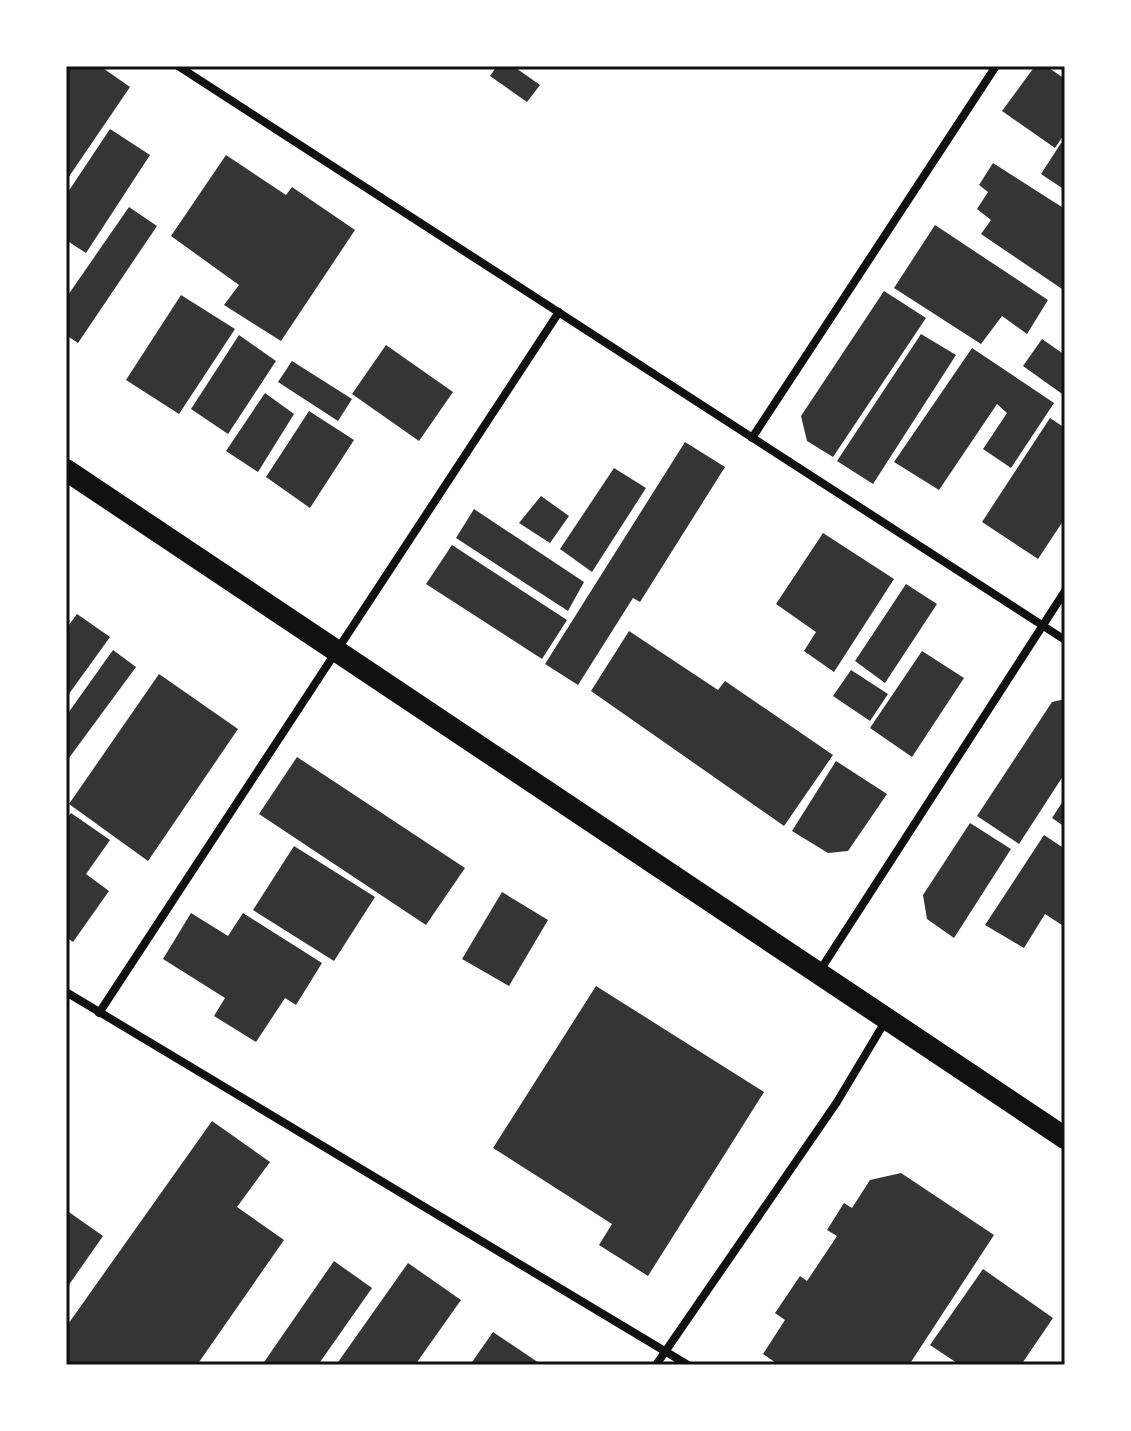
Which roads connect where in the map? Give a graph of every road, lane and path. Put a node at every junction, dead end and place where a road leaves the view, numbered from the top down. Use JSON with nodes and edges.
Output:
{"nodes":[{"id":1,"x":178,"y":66,"type":"edge"},
{"id":2,"x":996,"y":66,"type":"edge"},
{"id":3,"x":559,"y":312,"type":"junction"},
{"id":4,"x":752,"y":438,"type":"junction"},
{"id":5,"x":66,"y":470,"type":"edge"},
{"id":6,"x":1065,"y":591,"type":"edge"},
{"id":7,"x":1042,"y":625,"type":"junction"},
{"id":8,"x":1065,"y":640,"type":"edge"},
{"id":9,"x":335,"y":651,"type":"junction"},
{"id":10,"x":819,"y":973,"type":"junction"},
{"id":11,"x":66,"y":992,"type":"edge"},
{"id":12,"x":99,"y":1013,"type":"junction"},
{"id":13,"x":887,"y":1020,"type":"junction"},
{"id":14,"x":1065,"y":1138,"type":"edge"},
{"id":15,"x":666,"y":1351,"type":"junction"},
{"id":16,"x":656,"y":1365,"type":"edge"},
{"id":17,"x":688,"y":1365,"type":"edge"}],
"edges":[{"from":1,"to":3,"type":"street"},
{"from":2,"to":4,"type":"street"},
{"from":3,"to":4,"type":"street"},
{"from":3,"to":9,"type":"street"},
{"from":4,"to":7,"type":"street"},
{"from":5,"to":9,"type":"highway"},
{"from":6,"to":7,"type":"street"},
{"from":7,"to":8,"type":"street"},
{"from":7,"to":10,"type":"street"},
{"from":9,"to":10,"type":"highway"},
{"from":9,"to":12,"type":"street"},
{"from":10,"to":13,"type":"highway"},
{"from":11,"to":12,"type":"street"},
{"from":12,"to":15,"type":"street"},
{"from":13,"to":14,"type":"highway"},
{"from":13,"to":15,"type":"street"},
{"from":15,"to":16,"type":"street"},
{"from":15,"to":17,"type":"street"}]}
